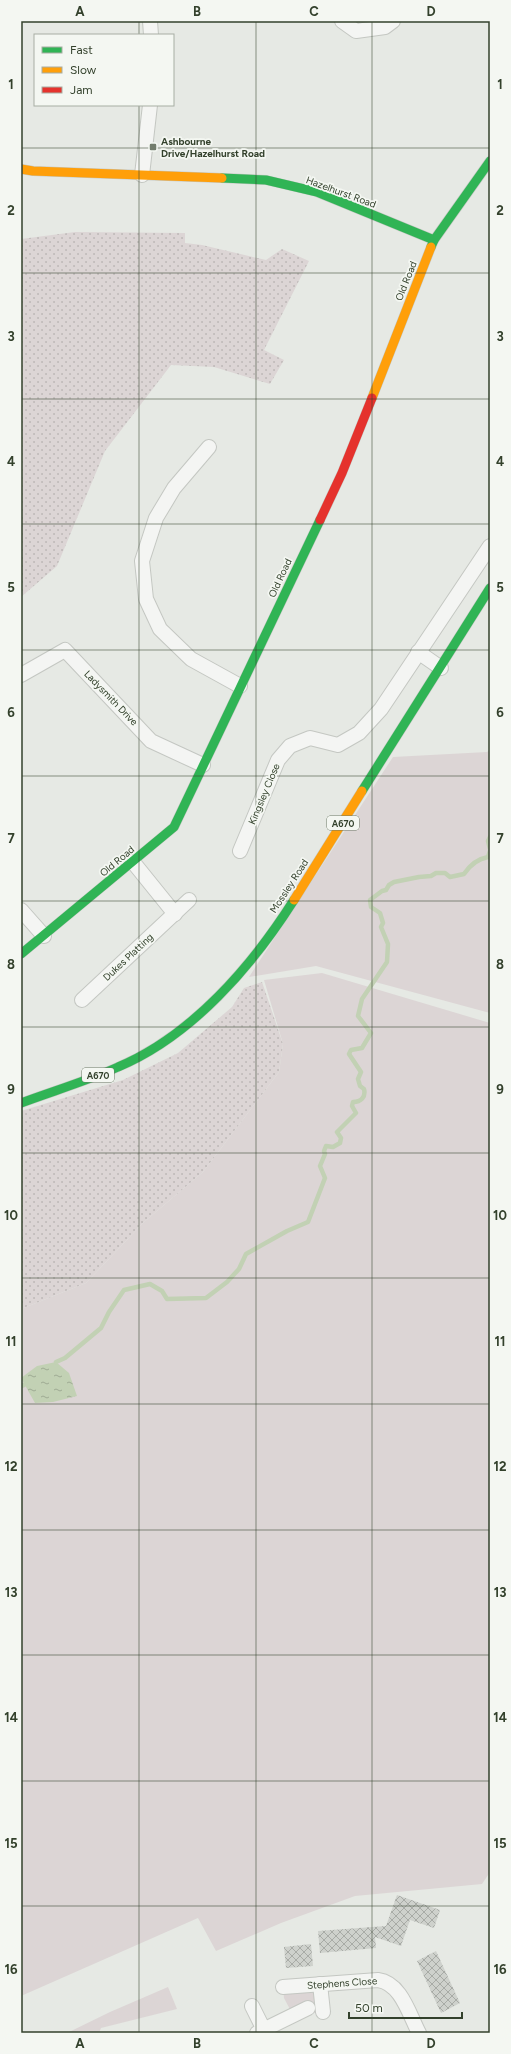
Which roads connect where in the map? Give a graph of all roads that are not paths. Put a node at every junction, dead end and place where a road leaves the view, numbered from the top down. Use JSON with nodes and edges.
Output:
{"nodes":[{"id":1,"x":150,"y":21,"type":"edge"},
{"id":2,"x":342,"y":21,"type":"edge"},
{"id":3,"x":393,"y":21,"type":"edge"},
{"id":4,"x":151,"y":34,"type":"edge"},
{"id":5,"x":150,"y":106,"type":"edge"},
{"id":6,"x":490,"y":161,"type":"edge"},
{"id":7,"x":21,"y":169,"type":"edge"},
{"id":8,"x":142,"y":175,"type":"junction"},
{"id":9,"x":434,"y":240,"type":"junction"},
{"id":10,"x":208,"y":447,"type":"dead end"},
{"id":11,"x":490,"y":546,"type":"edge"},
{"id":12,"x":490,"y":588,"type":"edge"},
{"id":13,"x":418,"y":652,"type":"junction"},
{"id":14,"x":441,"y":668,"type":"junction"},
{"id":15,"x":21,"y":675,"type":"edge"},
{"id":16,"x":240,"y":686,"type":"junction"},
{"id":17,"x":203,"y":765,"type":"junction"},
{"id":18,"x":240,"y":851,"type":"dead end"},
{"id":19,"x":133,"y":862,"type":"junction"},
{"id":20,"x":189,"y":900,"type":"dead end"},
{"id":21,"x":21,"y":910,"type":"edge"},
{"id":22,"x":175,"y":914,"type":"junction"},
{"id":23,"x":44,"y":936,"type":"junction"},
{"id":24,"x":21,"y":954,"type":"edge"},
{"id":25,"x":82,"y":1000,"type":"dead end"},
{"id":26,"x":21,"y":1103,"type":"edge"},
{"id":27,"x":320,"y":1984,"type":"junction"},
{"id":28,"x":283,"y":1987,"type":"dead end"},
{"id":29,"x":252,"y":2006,"type":"dead end"},
{"id":30,"x":308,"y":2008,"type":"dead end"},
{"id":31,"x":323,"y":2012,"type":"dead end"},
{"id":32,"x":261,"y":2031,"type":"edge"},
{"id":33,"x":419,"y":2033,"type":"edge"}],
"edges":[{"from":1,"to":4,"type":"street"},
{"from":2,"to":3,"type":"street"},
{"from":5,"to":8,"type":"street"},
{"from":6,"to":9,"type":"street","name":"Old Road"},
{"from":7,"to":8,"type":"street","name":"Hazelhurst Road"},
{"from":8,"to":9,"type":"street","name":"Hazelhurst Road"},
{"from":9,"to":16,"type":"street","name":"Old Road"},
{"from":10,"to":16,"type":"street"},
{"from":11,"to":13,"type":"street","name":"Kingsley Close"},
{"from":12,"to":14,"type":"street","name":"Mossley Road","number":"A670"},
{"from":13,"to":14,"type":"street"},
{"from":13,"to":18,"type":"street","name":"Kingsley Close"},
{"from":14,"to":26,"type":"street","name":"Mossley Road","number":"A670"},
{"from":15,"to":17,"type":"street","name":"Ladysmith Drive"},
{"from":16,"to":17,"type":"street","name":"Old Road"},
{"from":17,"to":19,"type":"street","name":"Old Road"},
{"from":19,"to":22,"type":"street"},
{"from":19,"to":23,"type":"street","name":"Old Road"},
{"from":20,"to":22,"type":"street","name":"Dukes Platting"},
{"from":21,"to":23,"type":"street"},
{"from":22,"to":25,"type":"street","name":"Dukes Platting"},
{"from":23,"to":24,"type":"street","name":"Old Road"},
{"from":27,"to":28,"type":"street","name":"Stephens Close"},
{"from":27,"to":31,"type":"street"},
{"from":27,"to":33,"type":"street","name":"Stephens Close"},
{"from":29,"to":32,"type":"street"},
{"from":30,"to":32,"type":"street"}]}
